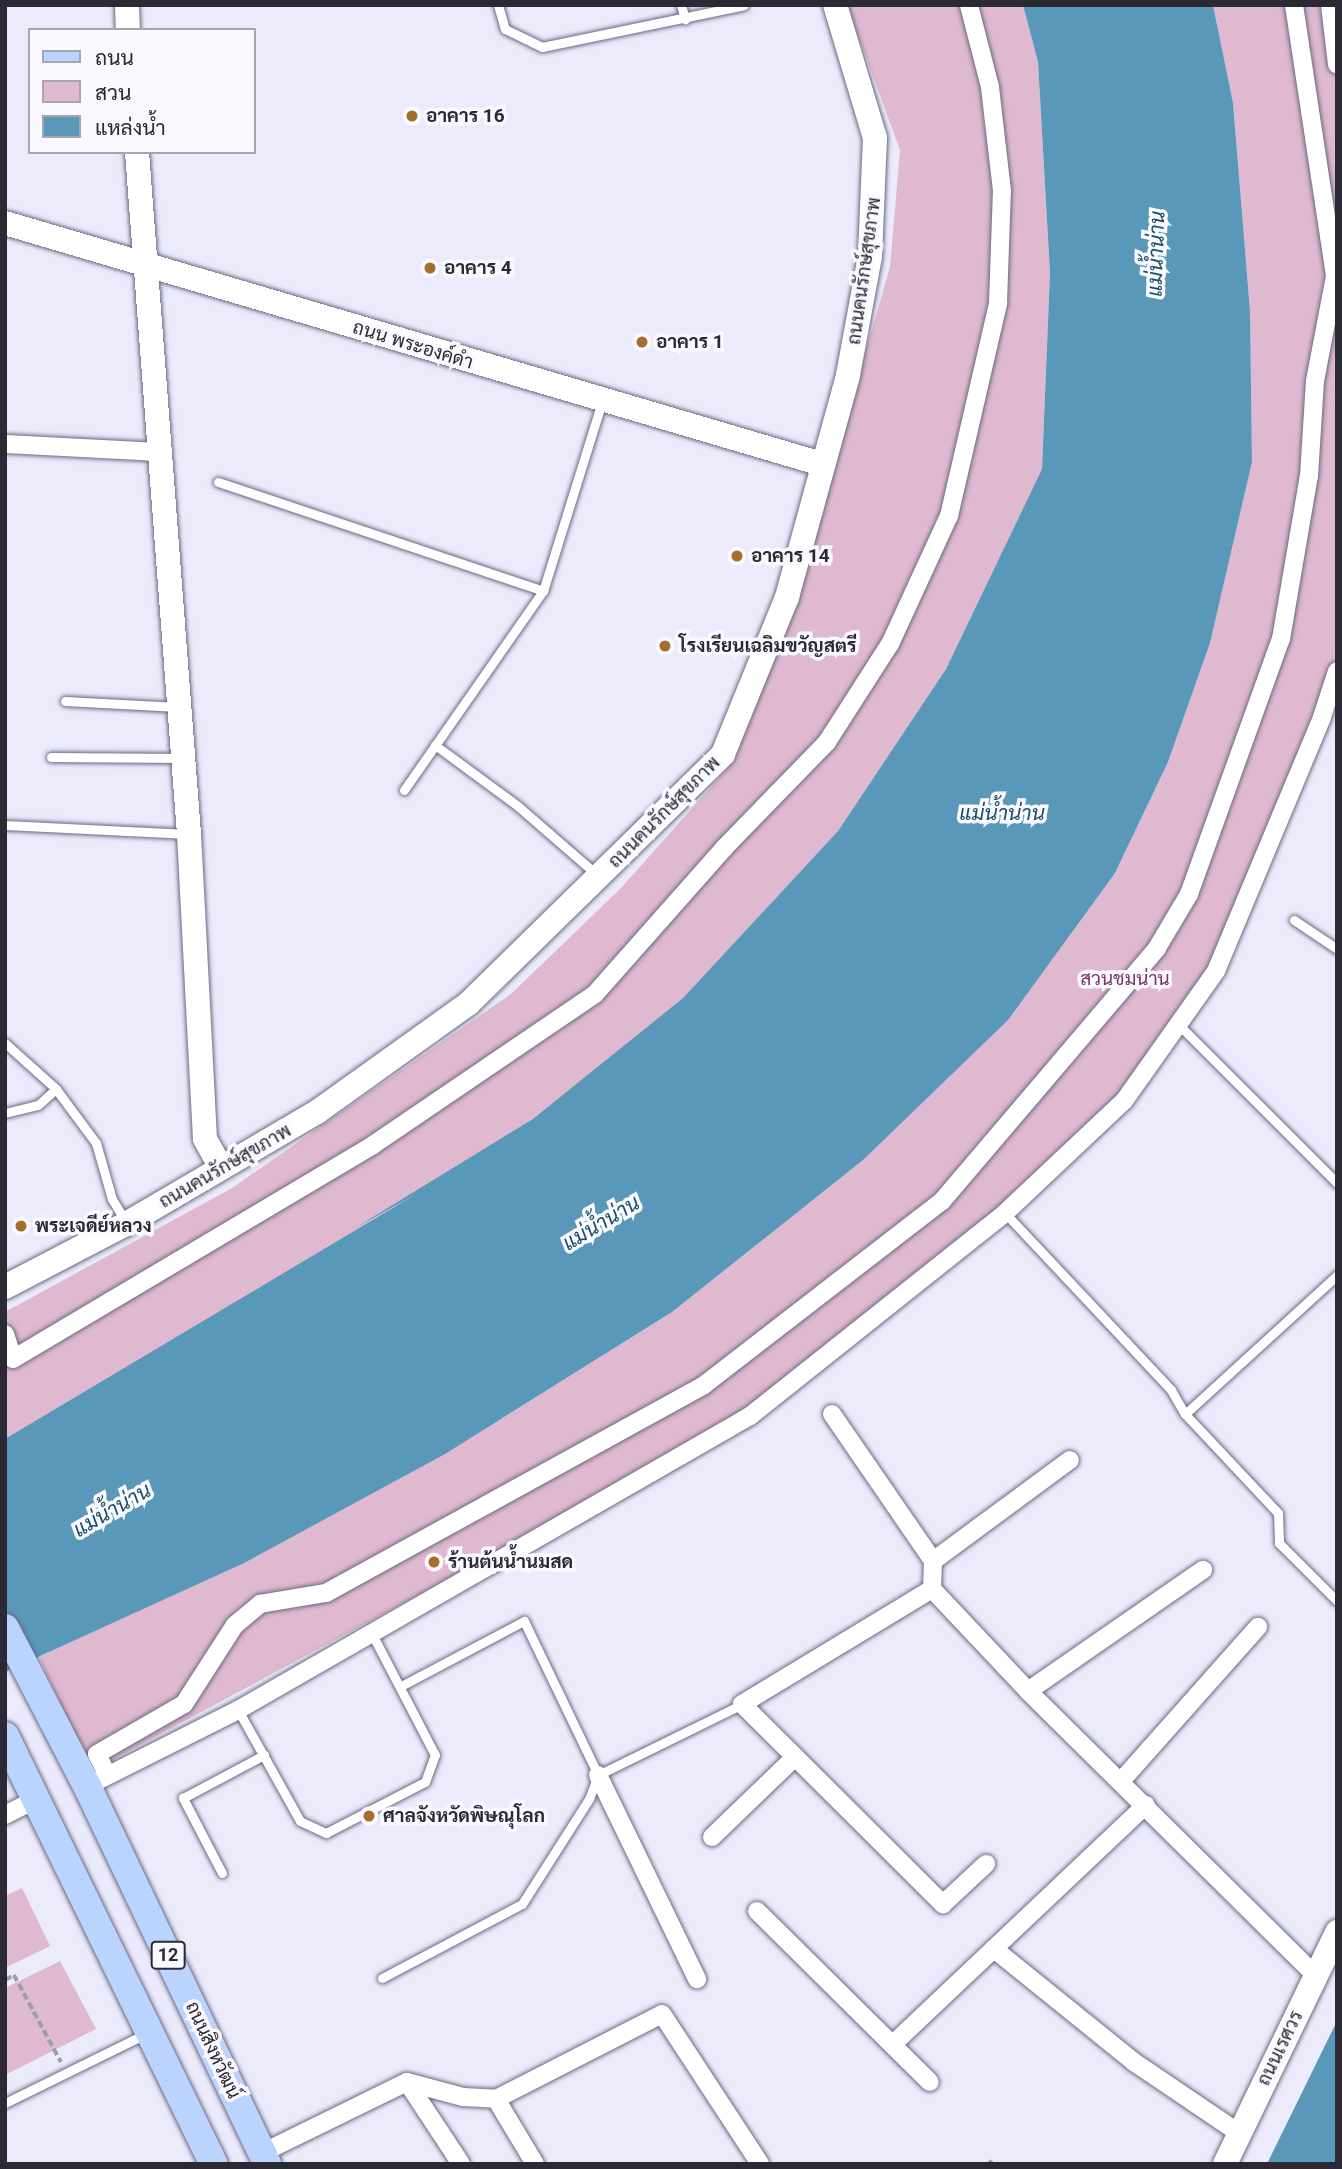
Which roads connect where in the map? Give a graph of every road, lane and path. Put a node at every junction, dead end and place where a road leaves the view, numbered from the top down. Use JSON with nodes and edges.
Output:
{"nodes":[{"id":1,"x":127,"y":5,"type":"edge"},
{"id":2,"x":498,"y":5,"type":"edge"},
{"id":3,"x":681,"y":5,"type":"edge"},
{"id":4,"x":744,"y":5,"type":"edge"},
{"id":5,"x":835,"y":5,"type":"edge"},
{"id":6,"x":969,"y":5,"type":"edge"},
{"id":7,"x":1294,"y":5,"type":"edge"},
{"id":8,"x":1330,"y":5,"type":"edge"},
{"id":9,"x":685,"y":19,"type":"junction"},
{"id":10,"x":128,"y":28,"type":"edge"},
{"id":11,"x":1337,"y":65,"type":"edge"},
{"id":12,"x":138,"y":154,"type":"edge"},
{"id":13,"x":5,"y":223,"type":"edge"},
{"id":14,"x":146,"y":264,"type":"junction"},
{"id":15,"x":602,"y":402,"type":"junction"},
{"id":16,"x":5,"y":444,"type":"edge"},
{"id":17,"x":160,"y":452,"type":"junction"},
{"id":18,"x":822,"y":464,"type":"junction"},
{"id":19,"x":218,"y":482,"type":"dead end"},
{"id":20,"x":543,"y":591,"type":"junction"},
{"id":21,"x":1336,"y":679,"type":"edge"},
{"id":22,"x":65,"y":701,"type":"dead end"},
{"id":23,"x":180,"y":707,"type":"junction"},
{"id":24,"x":1330,"y":719,"type":"edge"},
{"id":25,"x":435,"y":745,"type":"junction"},
{"id":26,"x":51,"y":757,"type":"dead end"},
{"id":27,"x":184,"y":758,"type":"junction"},
{"id":28,"x":404,"y":790,"type":"dead end"},
{"id":29,"x":5,"y":825,"type":"edge"},
{"id":30,"x":189,"y":834,"type":"junction"},
{"id":31,"x":600,"y":877,"type":"junction"},
{"id":32,"x":1294,"y":920,"type":"dead end"},
{"id":33,"x":1337,"y":949,"type":"edge"},
{"id":34,"x":1178,"y":1024,"type":"junction"},
{"id":35,"x":5,"y":1043,"type":"edge"},
{"id":36,"x":56,"y":1089,"type":"junction"},
{"id":37,"x":5,"y":1113,"type":"edge"},
{"id":38,"x":221,"y":1168,"type":"junction"},
{"id":39,"x":1337,"y":1183,"type":"edge"},
{"id":40,"x":1005,"y":1213,"type":"junction"},
{"id":41,"x":127,"y":1224,"type":"junction"},
{"id":42,"x":1337,"y":1275,"type":"edge"},
{"id":43,"x":5,"y":1287,"type":"edge"},
{"id":44,"x":5,"y":1334,"type":"edge"},
{"id":45,"x":1185,"y":1413,"type":"junction"},
{"id":46,"x":832,"y":1414,"type":"dead end"},
{"id":47,"x":1070,"y":1460,"type":"dead end"},
{"id":48,"x":933,"y":1561,"type":"junction"},
{"id":49,"x":1203,"y":1570,"type":"dead end"},
{"id":50,"x":932,"y":1589,"type":"junction"},
{"id":51,"x":1337,"y":1601,"type":"edge"},
{"id":52,"x":1258,"y":1627,"type":"dead end"},
{"id":53,"x":5,"y":1628,"type":"edge"},
{"id":54,"x":372,"y":1634,"type":"junction"},
{"id":55,"x":401,"y":1686,"type":"junction"},
{"id":56,"x":1028,"y":1691,"type":"junction"},
{"id":57,"x":741,"y":1704,"type":"junction"},
{"id":58,"x":239,"y":1710,"type":"junction"},
{"id":59,"x":5,"y":1736,"type":"edge"},
{"id":60,"x":264,"y":1755,"type":"junction"},
{"id":61,"x":793,"y":1759,"type":"junction"},
{"id":62,"x":598,"y":1775,"type":"junction"},
{"id":63,"x":1122,"y":1780,"type":"junction"},
{"id":64,"x":98,"y":1781,"type":"junction"},
{"id":65,"x":32,"y":1791,"type":"junction"},
{"id":66,"x":1146,"y":1805,"type":"junction"},
{"id":67,"x":5,"y":1815,"type":"edge"},
{"id":68,"x":712,"y":1837,"type":"dead end"},
{"id":69,"x":986,"y":1864,"type":"dead end"},
{"id":70,"x":222,"y":1872,"type":"dead end"},
{"id":71,"x":757,"y":1911,"type":"dead end"},
{"id":72,"x":1337,"y":1932,"type":"edge"},
{"id":73,"x":994,"y":1949,"type":"junction"},
{"id":74,"x":1315,"y":1975,"type":"junction"},
{"id":75,"x":382,"y":1979,"type":"dead end"},
{"id":76,"x":697,"y":1979,"type":"dead end"},
{"id":77,"x":5,"y":1980,"type":"edge"},
{"id":78,"x":149,"y":2032,"type":"junction"},
{"id":79,"x":893,"y":2044,"type":"junction"},
{"id":80,"x":67,"y":2073,"type":"junction"},
{"id":81,"x":407,"y":2082,"type":"junction"},
{"id":82,"x":930,"y":2082,"type":"dead end"},
{"id":83,"x":496,"y":2099,"type":"junction"},
{"id":84,"x":5,"y":2103,"type":"edge"},
{"id":85,"x":1239,"y":2133,"type":"junction"},
{"id":86,"x":265,"y":2158,"type":"edge"},
{"id":87,"x":214,"y":2164,"type":"edge"},
{"id":88,"x":461,"y":2164,"type":"edge"},
{"id":89,"x":535,"y":2164,"type":"edge"},
{"id":90,"x":760,"y":2164,"type":"edge"},
{"id":91,"x":1225,"y":2164,"type":"edge"}],
"edges":[{"from":1,"to":10,"type":"street"},
{"from":2,"to":9,"type":"lane"},
{"from":3,"to":9,"type":"lane"},
{"from":4,"to":9,"type":"lane"},
{"from":5,"to":18,"type":"street","name":"ถนนคนรักษ์สุขภาพ"},
{"from":6,"to":44,"type":"street"},
{"from":7,"to":64,"type":"street"},
{"from":8,"to":11,"type":"street"},
{"from":12,"to":14,"type":"street"},
{"from":13,"to":14,"type":"street","name":"ถนน พระองค์ดำ"},
{"from":14,"to":15,"type":"street","name":"ถนน พระองค์ดำ"},
{"from":14,"to":17,"type":"street"},
{"from":15,"to":18,"type":"street","name":"ถนน พระองค์ดำ"},
{"from":15,"to":20,"type":"lane"},
{"from":16,"to":17,"type":"street"},
{"from":17,"to":23,"type":"street"},
{"from":18,"to":31,"type":"street","name":"ถนนคนรักษ์สุขภาพ"},
{"from":19,"to":20,"type":"lane"},
{"from":20,"to":25,"type":"lane"},
{"from":21,"to":24,"type":"street"},
{"from":22,"to":23,"type":"lane"},
{"from":23,"to":27,"type":"street"},
{"from":24,"to":34,"type":"street"},
{"from":25,"to":28,"type":"lane"},
{"from":25,"to":31,"type":"lane"},
{"from":26,"to":27,"type":"lane"},
{"from":27,"to":30,"type":"street"},
{"from":29,"to":30,"type":"lane"},
{"from":30,"to":38,"type":"street"},
{"from":31,"to":38,"type":"street","name":"ถนนคนรักษ์สุขภาพ"},
{"from":32,"to":33,"type":"lane"},
{"from":34,"to":39,"type":"lane"},
{"from":34,"to":40,"type":"street"},
{"from":35,"to":36,"type":"lane"},
{"from":36,"to":37,"type":"lane"},
{"from":36,"to":41,"type":"lane"},
{"from":38,"to":41,"type":"street","name":"ถนนคนรักษ์สุขภาพ"},
{"from":40,"to":45,"type":"lane"},
{"from":40,"to":54,"type":"street"},
{"from":41,"to":43,"type":"street","name":"ถนนคนรักษ์สุขภาพ"},
{"from":42,"to":45,"type":"lane"},
{"from":45,"to":51,"type":"lane"},
{"from":46,"to":48,"type":"street"},
{"from":47,"to":48,"type":"street"},
{"from":48,"to":50,"type":"street"},
{"from":49,"to":56,"type":"street"},
{"from":50,"to":56,"type":"street"},
{"from":50,"to":57,"type":"street"},
{"from":52,"to":63,"type":"street"},
{"from":53,"to":64,"type":"main road","name":"ถนนสิงหวัฒน์","number":"12"},
{"from":54,"to":55,"type":"lane"},
{"from":54,"to":58,"type":"street"},
{"from":55,"to":60,"type":"lane"},
{"from":55,"to":62,"type":"lane"},
{"from":56,"to":63,"type":"street"},
{"from":57,"to":61,"type":"street"},
{"from":57,"to":62,"type":"lane"},
{"from":58,"to":60,"type":"lane"},
{"from":58,"to":64,"type":"street"},
{"from":59,"to":65,"type":"main road","number":"12"},
{"from":60,"to":70,"type":"lane"},
{"from":61,"to":68,"type":"street"},
{"from":61,"to":69,"type":"street"},
{"from":62,"to":75,"type":"lane"},
{"from":62,"to":76,"type":"street"},
{"from":63,"to":66,"type":"street"},
{"from":64,"to":86,"type":"main road","name":"ถนนสิงหวัฒน์","number":"12"},
{"from":65,"to":67,"type":"street"},
{"from":65,"to":78,"type":"main road","number":"12"},
{"from":66,"to":73,"type":"street"},
{"from":66,"to":74,"type":"street"},
{"from":71,"to":79,"type":"street"},
{"from":72,"to":74,"type":"street","name":"ถนนเรศวร"},
{"from":73,"to":79,"type":"street"},
{"from":73,"to":85,"type":"street"},
{"from":74,"to":85,"type":"street","name":"ถนนเรศวร"},
{"from":77,"to":80,"type":"path"},
{"from":78,"to":80,"type":"lane"},
{"from":78,"to":87,"type":"main road","number":"12"},
{"from":79,"to":82,"type":"street"},
{"from":80,"to":84,"type":"lane"},
{"from":81,"to":83,"type":"street"},
{"from":81,"to":86,"type":"street"},
{"from":81,"to":88,"type":"street"},
{"from":83,"to":89,"type":"street"},
{"from":83,"to":90,"type":"street"},
{"from":85,"to":91,"type":"street","name":"ถนนเรศวร"}]}
